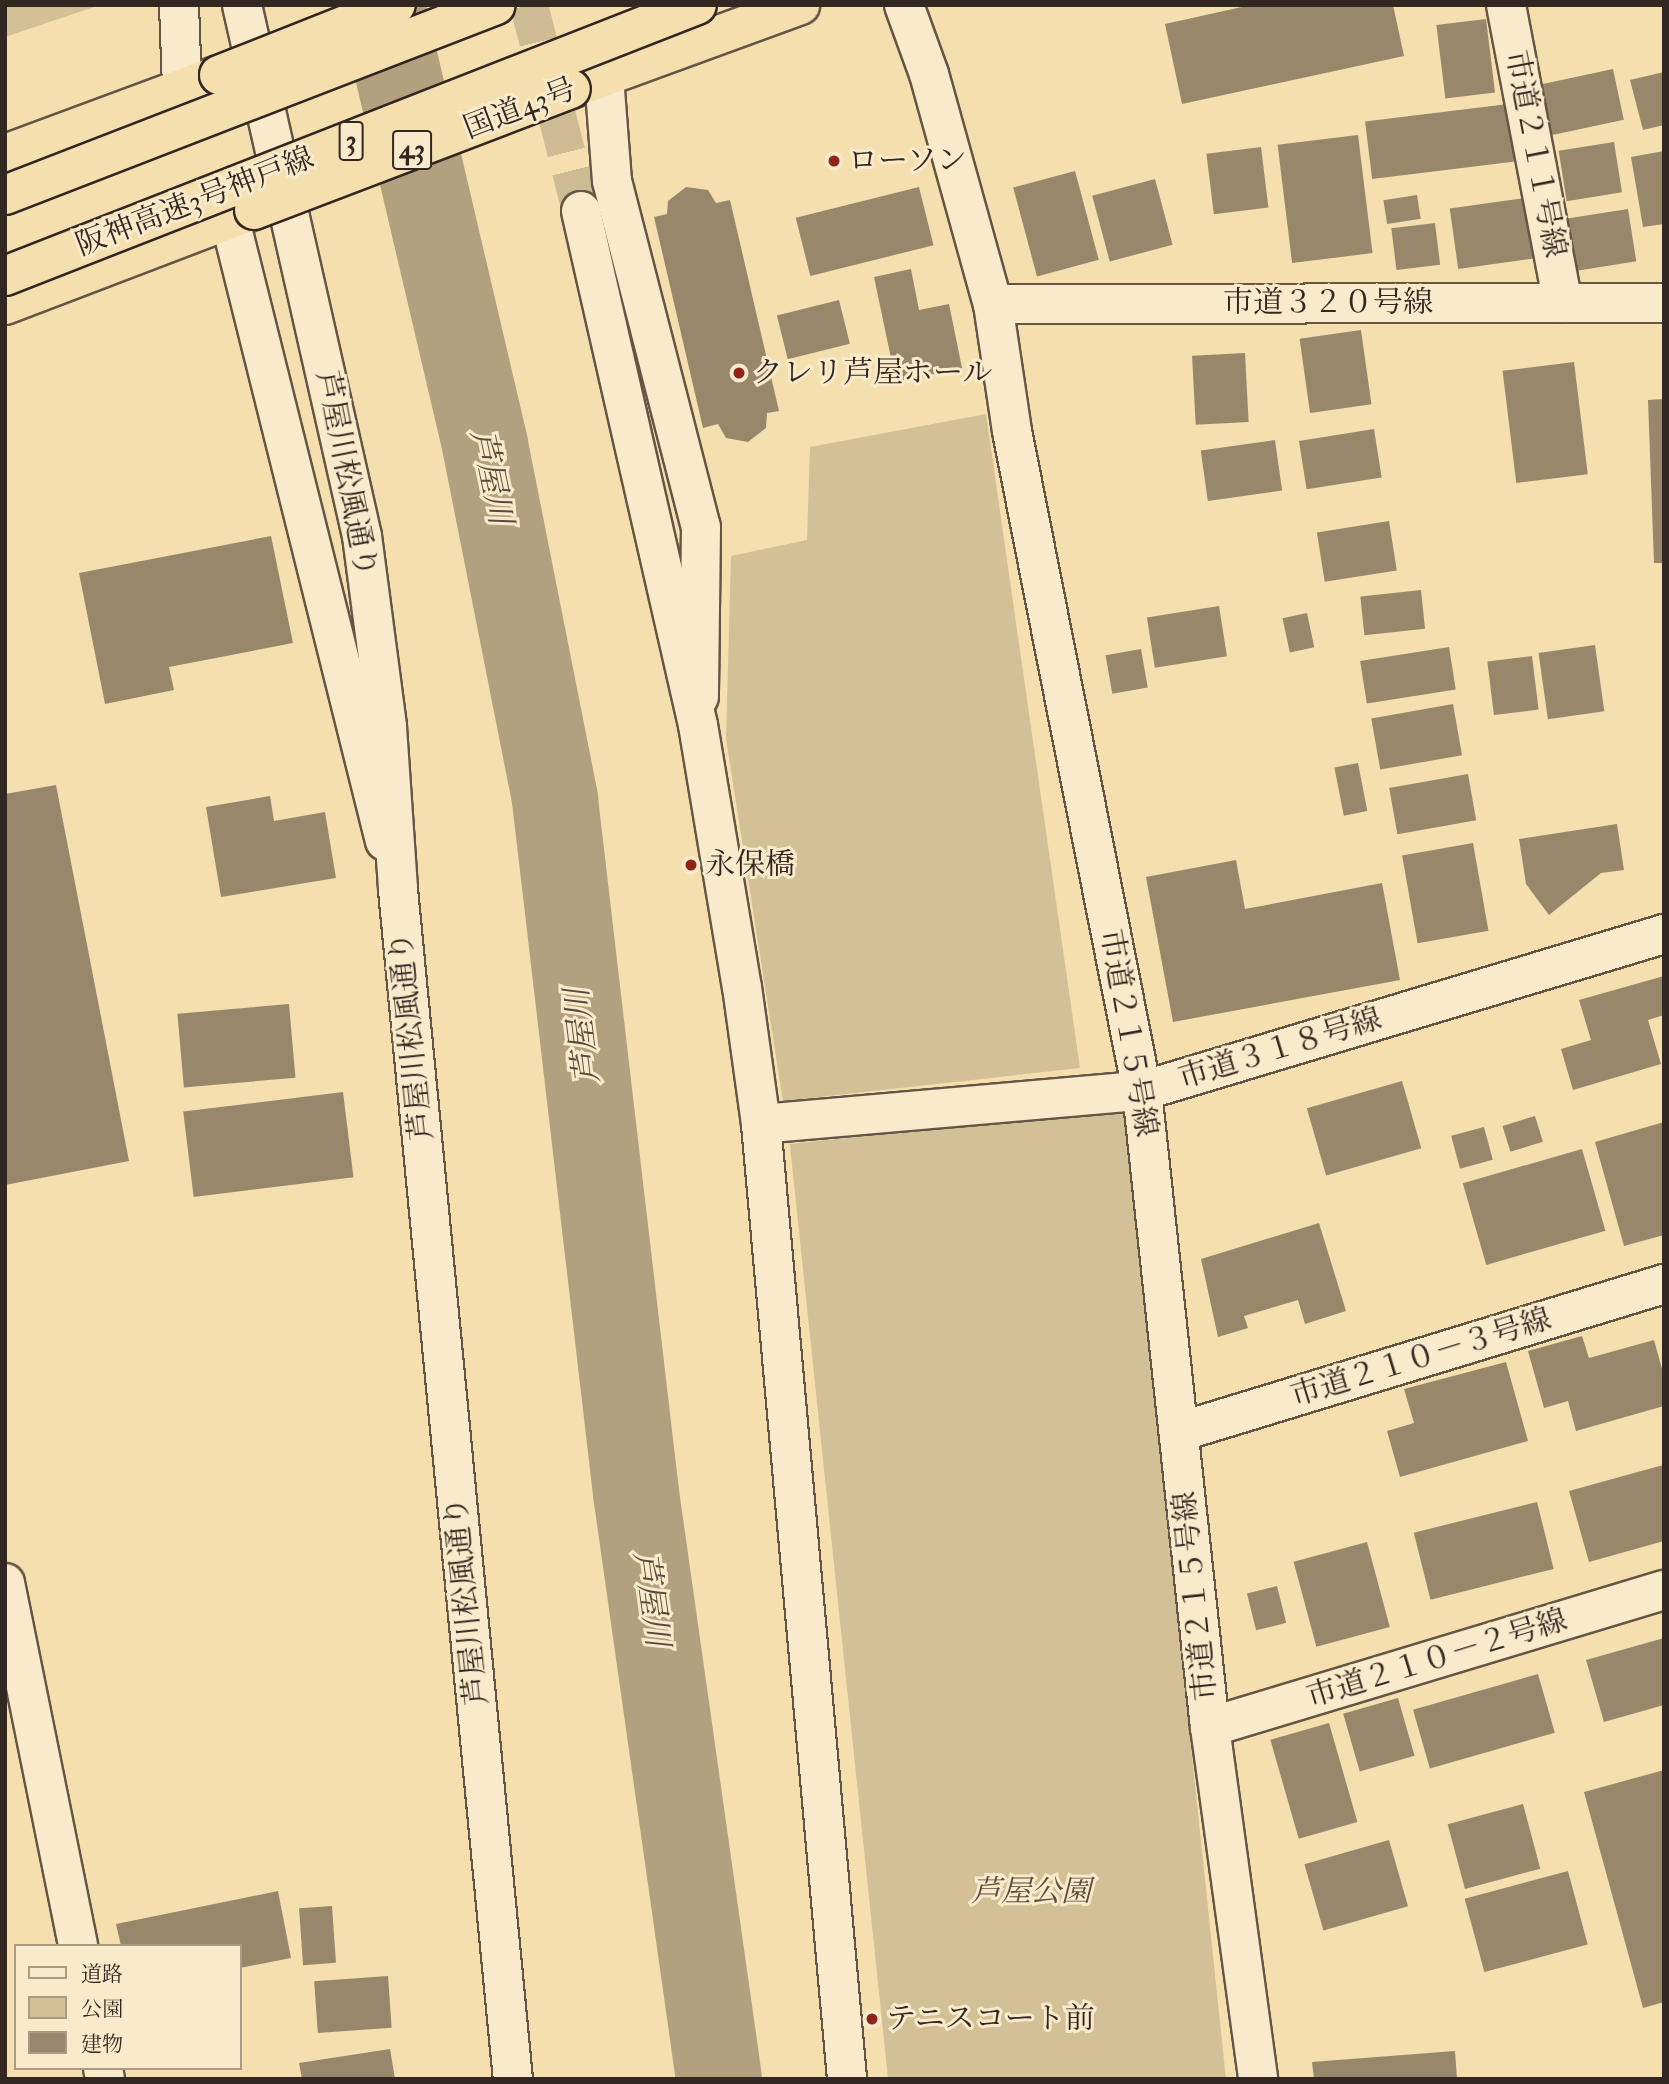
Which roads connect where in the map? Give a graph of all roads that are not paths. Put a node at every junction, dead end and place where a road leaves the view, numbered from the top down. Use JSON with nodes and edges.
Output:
{"nodes":[{"id":1,"x":179,"y":5,"type":"edge"},
{"id":2,"x":242,"y":5,"type":"edge"},
{"id":3,"x":396,"y":5,"type":"edge"},
{"id":4,"x":496,"y":5,"type":"edge"},
{"id":5,"x":697,"y":5,"type":"edge"},
{"id":6,"x":800,"y":5,"type":"edge"},
{"id":7,"x":904,"y":5,"type":"edge"},
{"id":8,"x":1506,"y":5,"type":"edge"},
{"id":9,"x":588,"y":83,"type":"junction"},
{"id":10,"x":182,"y":88,"type":"junction"},
{"id":11,"x":5,"y":154,"type":"edge"},
{"id":12,"x":5,"y":195,"type":"edge"},
{"id":13,"x":581,"y":211,"type":"tunnel mouth"},
{"id":14,"x":242,"y":215,"type":"junction"},
{"id":15,"x":5,"y":276,"type":"edge"},
{"id":16,"x":1563,"y":303,"type":"junction"},
{"id":17,"x":1664,"y":303,"type":"edge"},
{"id":18,"x":993,"y":304,"type":"junction"},
{"id":19,"x":5,"y":305,"type":"edge"},
{"id":20,"x":698,"y":725,"type":"junction"},
{"id":21,"x":398,"y":890,"type":"junction"},
{"id":22,"x":1664,"y":933,"type":"edge"},
{"id":23,"x":1142,"y":1091,"type":"junction"},
{"id":24,"x":761,"y":1124,"type":"junction"},
{"id":25,"x":1664,"y":1284,"type":"edge"},
{"id":26,"x":1179,"y":1432,"type":"junction"},
{"id":27,"x":5,"y":1583,"type":"edge"},
{"id":28,"x":1664,"y":1590,"type":"edge"},
{"id":29,"x":1210,"y":1727,"type":"junction"},
{"id":30,"x":78,"y":1944,"type":"edge"},
{"id":31,"x":513,"y":2079,"type":"edge"},
{"id":32,"x":847,"y":2079,"type":"edge"},
{"id":33,"x":1258,"y":2079,"type":"edge"}],
"edges":[{"from":1,"to":10,"type":"street"},
{"from":2,"to":21,"type":"street","name":"芦屋川松風通り"},
{"from":3,"to":10,"type":"highway","bridge":true},
{"from":4,"to":12,"type":"highway","bridge":true},
{"from":5,"to":15,"type":"highway","name":"阪神高速3号神戸線","number":"3","bridge":true},
{"from":6,"to":9,"type":"highway","name":"国道43号","number":"43"},
{"from":7,"to":18,"type":"street","name":"市道２１５号線"},
{"from":8,"to":16,"type":"street","name":"市道２１１号線"},
{"from":9,"to":14,"type":"highway","name":"国道43号","number":"43","bridge":true},
{"from":9,"to":20,"type":"street"},
{"from":10,"to":11,"type":"highway"},
{"from":13,"to":20,"type":"street"},
{"from":14,"to":19,"type":"highway","name":"国道43号","number":"43"},
{"from":14,"to":21,"type":"street"},
{"from":16,"to":17,"type":"street","name":"市道３２０号線"},
{"from":16,"to":18,"type":"street","name":"市道３２０号線"},
{"from":18,"to":23,"type":"street","name":"市道２１５号線"},
{"from":20,"to":24,"type":"street"},
{"from":21,"to":31,"type":"street","name":"芦屋川松風通り"},
{"from":22,"to":23,"type":"street","name":"市道３１８号線"},
{"from":23,"to":24,"type":"street","name":"市道３１８号線"},
{"from":23,"to":26,"type":"street","name":"市道２１５号線"},
{"from":24,"to":32,"type":"street"},
{"from":25,"to":26,"type":"street","name":"市道２１０－３号線"},
{"from":26,"to":29,"type":"street","name":"市道２１５号線"},
{"from":27,"to":30,"type":"street"},
{"from":28,"to":29,"type":"street","name":"市道２１０－２号線"},
{"from":29,"to":33,"type":"street","name":"市道２１５号線"}]}
